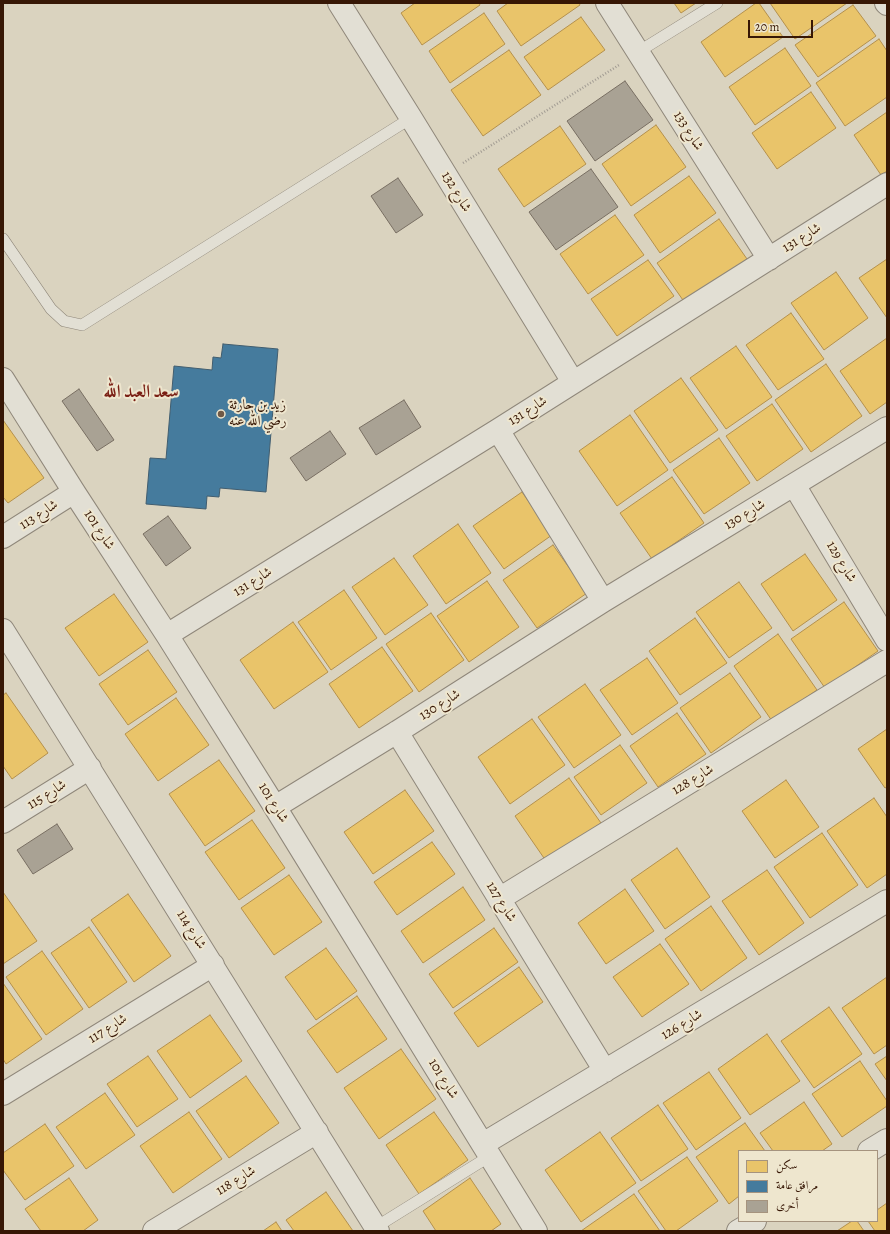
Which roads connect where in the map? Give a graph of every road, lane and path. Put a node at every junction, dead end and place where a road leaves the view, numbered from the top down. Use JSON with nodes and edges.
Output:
{"nodes":[{"id":1,"x":339,"y":3,"type":"edge"},
{"id":2,"x":607,"y":3,"type":"edge"},
{"id":3,"x":716,"y":3,"type":"edge"},
{"id":4,"x":638,"y":52,"type":"junction"},
{"id":5,"x":411,"y":118,"type":"junction"},
{"id":6,"x":446,"y":175,"type":"junction"},
{"id":7,"x":887,"y":184,"type":"edge"},
{"id":8,"x":3,"y":239,"type":"edge"},
{"id":9,"x":769,"y":258,"type":"junction"},
{"id":10,"x":3,"y":380,"type":"edge"},
{"id":11,"x":572,"y":382,"type":"junction"},
{"id":12,"x":887,"y":428,"type":"edge"},
{"id":13,"x":498,"y":430,"type":"junction"},
{"id":14,"x":794,"y":485,"type":"junction"},
{"id":15,"x":74,"y":492,"type":"junction"},
{"id":16,"x":3,"y":537,"type":"edge"},
{"id":17,"x":603,"y":601,"type":"junction"},
{"id":18,"x":3,"y":630,"type":"edge"},
{"id":19,"x":168,"y":635,"type":"junction"},
{"id":20,"x":887,"y":640,"type":"edge"},
{"id":21,"x":887,"y":661,"type":"edge"},
{"id":22,"x":397,"y":732,"type":"junction"},
{"id":23,"x":90,"y":768,"type":"junction"},
{"id":24,"x":275,"y":807,"type":"junction"},
{"id":25,"x":3,"y":822,"type":"edge"},
{"id":26,"x":499,"y":899,"type":"junction"},
{"id":27,"x":885,"y":908,"type":"edge"},
{"id":28,"x":213,"y":964,"type":"junction"},
{"id":29,"x":605,"y":1071,"type":"junction"},
{"id":30,"x":3,"y":1094,"type":"edge"},
{"id":31,"x":317,"y":1132,"type":"junction"},
{"id":32,"x":887,"y":1140,"type":"edge"},
{"id":33,"x":487,"y":1150,"type":"junction"},
{"id":34,"x":871,"y":1150,"type":"edge"},
{"id":35,"x":753,"y":1222,"type":"edge"},
{"id":36,"x":377,"y":1229,"type":"edge"},
{"id":37,"x":154,"y":1231,"type":"edge"},
{"id":38,"x":536,"y":1231,"type":"edge"},
{"id":39,"x":738,"y":1231,"type":"edge"}],
"edges":[{"from":1,"to":5,"type":"street","name":"شارع 132"},
{"from":2,"to":4,"type":"street","name":"شارع 133"},
{"from":3,"to":4,"type":"lane"},
{"from":4,"to":6,"type":"path"},
{"from":4,"to":9,"type":"street","name":"شارع 133"},
{"from":5,"to":6,"type":"street","name":"شارع 132"},
{"from":5,"to":8,"type":"lane"},
{"from":6,"to":11,"type":"street","name":"شارع 132"},
{"from":7,"to":9,"type":"street","name":"شارع 131"},
{"from":9,"to":11,"type":"street","name":"شارع 131"},
{"from":10,"to":15,"type":"street","name":"شارع 101"},
{"from":11,"to":13,"type":"street","name":"شارع 131"},
{"from":12,"to":14,"type":"street","name":"شارع 130"},
{"from":13,"to":17,"type":"street"},
{"from":13,"to":19,"type":"street","name":"شارع 131"},
{"from":14,"to":17,"type":"street","name":"شارع 130"},
{"from":14,"to":20,"type":"street","name":"شارع 129"},
{"from":15,"to":16,"type":"street","name":"شارع 113"},
{"from":15,"to":19,"type":"street","name":"شارع 101"},
{"from":17,"to":22,"type":"street","name":"شارع 130"},
{"from":18,"to":23,"type":"street","name":"شارع 114"},
{"from":19,"to":24,"type":"street","name":"شارع 101"},
{"from":21,"to":26,"type":"street","name":"شارع 128"},
{"from":22,"to":24,"type":"street","name":"شارع 130"},
{"from":22,"to":26,"type":"street","name":"شارع 127"},
{"from":23,"to":25,"type":"street","name":"شارع 115"},
{"from":23,"to":28,"type":"street","name":"شارع 114"},
{"from":24,"to":33,"type":"street","name":"شارع 101"},
{"from":26,"to":29,"type":"street","name":"شارع 127"},
{"from":27,"to":29,"type":"street","name":"شارع 126"},
{"from":28,"to":30,"type":"street","name":"شارع 117"},
{"from":28,"to":31,"type":"street","name":"شارع 114"},
{"from":29,"to":33,"type":"street","name":"شارع 126"},
{"from":31,"to":36,"type":"street","name":"شارع 114"},
{"from":31,"to":37,"type":"street","name":"شارع 118"},
{"from":32,"to":34,"type":"street"},
{"from":33,"to":36,"type":"lane"},
{"from":33,"to":38,"type":"street","name":"شارع 101"},
{"from":35,"to":39,"type":"street"}]}
